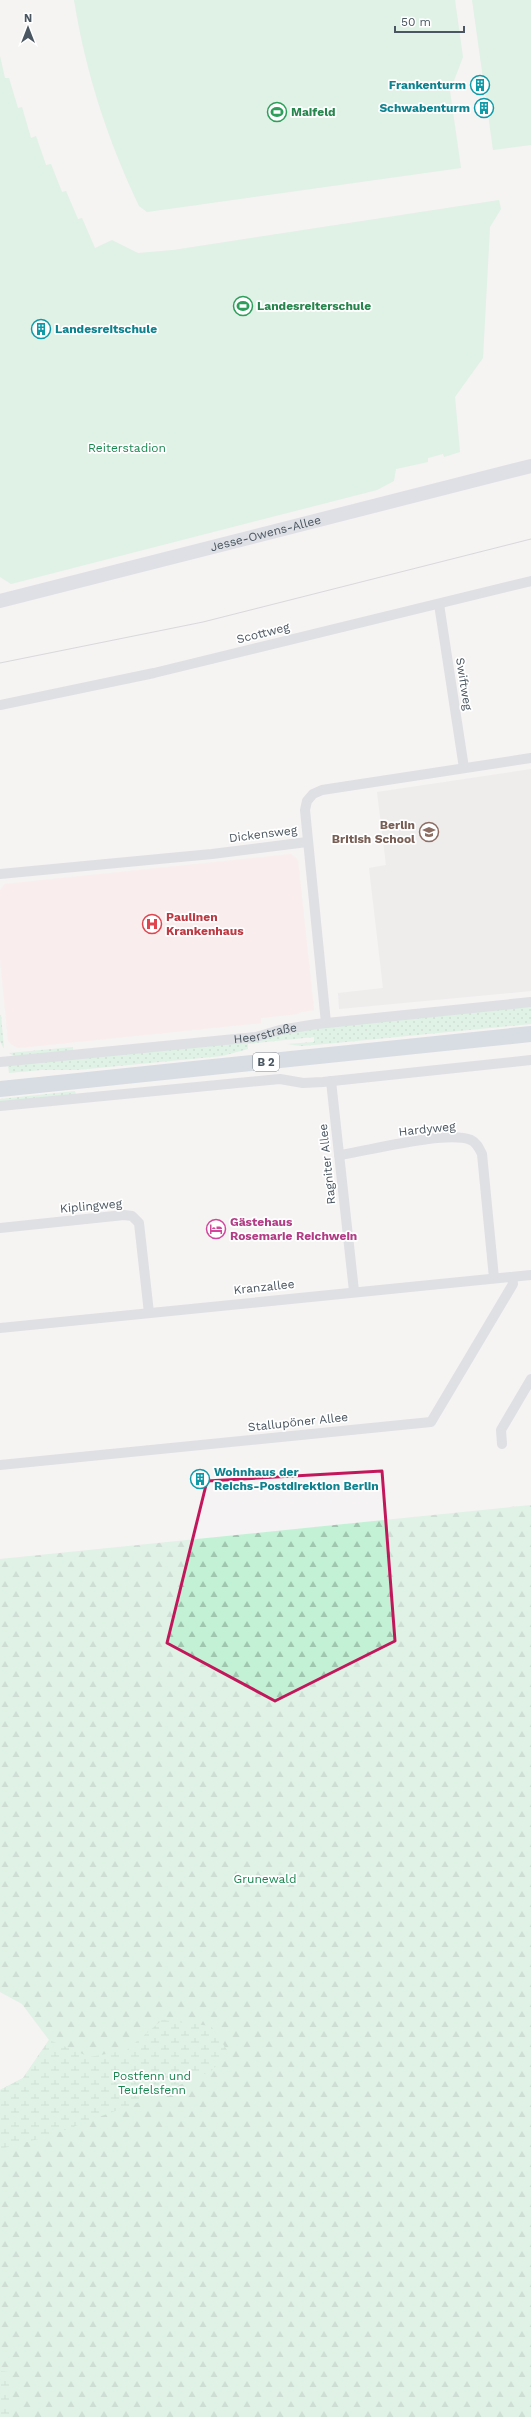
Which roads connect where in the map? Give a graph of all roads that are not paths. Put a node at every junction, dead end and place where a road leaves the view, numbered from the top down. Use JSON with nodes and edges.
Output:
{"nodes":[{"id":1,"x":531,"y":466,"type":"edge"},
{"id":2,"x":531,"y":581,"type":"edge"},
{"id":3,"x":0,"y":601,"type":"edge"},
{"id":4,"x":439,"y":604,"type":"junction"},
{"id":5,"x":0,"y":705,"type":"edge"},
{"id":6,"x":531,"y":758,"type":"edge"},
{"id":7,"x":464,"y":768,"type":"junction"},
{"id":8,"x":307,"y":842,"type":"junction"},
{"id":9,"x":0,"y":874,"type":"edge"},
{"id":10,"x":531,"y":1002,"type":"edge"},
{"id":11,"x":326,"y":1023,"type":"junction"},
{"id":12,"x":531,"y":1034,"type":"edge"},
{"id":13,"x":531,"y":1060,"type":"edge"},
{"id":14,"x":0,"y":1062,"type":"edge"},
{"id":15,"x":331,"y":1081,"type":"junction"},
{"id":16,"x":0,"y":1088,"type":"edge"},
{"id":17,"x":0,"y":1106,"type":"edge"},
{"id":18,"x":339,"y":1156,"type":"junction"},
{"id":19,"x":0,"y":1228,"type":"edge"},
{"id":20,"x":531,"y":1275,"type":"edge"},
{"id":21,"x":512,"y":1276,"type":"junction"},
{"id":22,"x":494,"y":1278,"type":"junction"},
{"id":23,"x":354,"y":1291,"type":"junction"},
{"id":24,"x":149,"y":1313,"type":"junction"},
{"id":25,"x":0,"y":1328,"type":"edge"},
{"id":26,"x":531,"y":1378,"type":"edge"},
{"id":27,"x":502,"y":1444,"type":"dead end"},
{"id":28,"x":0,"y":1466,"type":"edge"}],
"edges":[{"from":1,"to":3,"type":"street","name":"Jesse-Owens-Allee"},
{"from":2,"to":4,"type":"street","name":"Scottweg"},
{"from":4,"to":5,"type":"street","name":"Scottweg"},
{"from":4,"to":7,"type":"street","name":"Swiftweg"},
{"from":6,"to":7,"type":"street","name":"Dickensweg"},
{"from":7,"to":8,"type":"street","name":"Dickensweg"},
{"from":8,"to":9,"type":"street","name":"Dickensweg"},
{"from":8,"to":11,"type":"street"},
{"from":10,"to":11,"type":"street","name":"Heerstraße"},
{"from":11,"to":14,"type":"street","name":"Heerstraße"},
{"from":12,"to":16,"type":"main road","number":"B 2"},
{"from":13,"to":15,"type":"street"},
{"from":15,"to":17,"type":"street"},
{"from":15,"to":18,"type":"street","name":"Ragniter Allee"},
{"from":18,"to":22,"type":"street","name":"Hardyweg"},
{"from":18,"to":23,"type":"street","name":"Ragniter Allee"},
{"from":19,"to":24,"type":"street","name":"Kiplingweg"},
{"from":20,"to":21,"type":"street","name":"Kranzallee"},
{"from":21,"to":22,"type":"street","name":"Kranzallee"},
{"from":21,"to":28,"type":"street","name":"Stallupöner Allee"},
{"from":22,"to":23,"type":"street","name":"Kranzallee"},
{"from":23,"to":24,"type":"street","name":"Kranzallee"},
{"from":24,"to":25,"type":"street","name":"Kranzallee"},
{"from":26,"to":27,"type":"street"}]}
